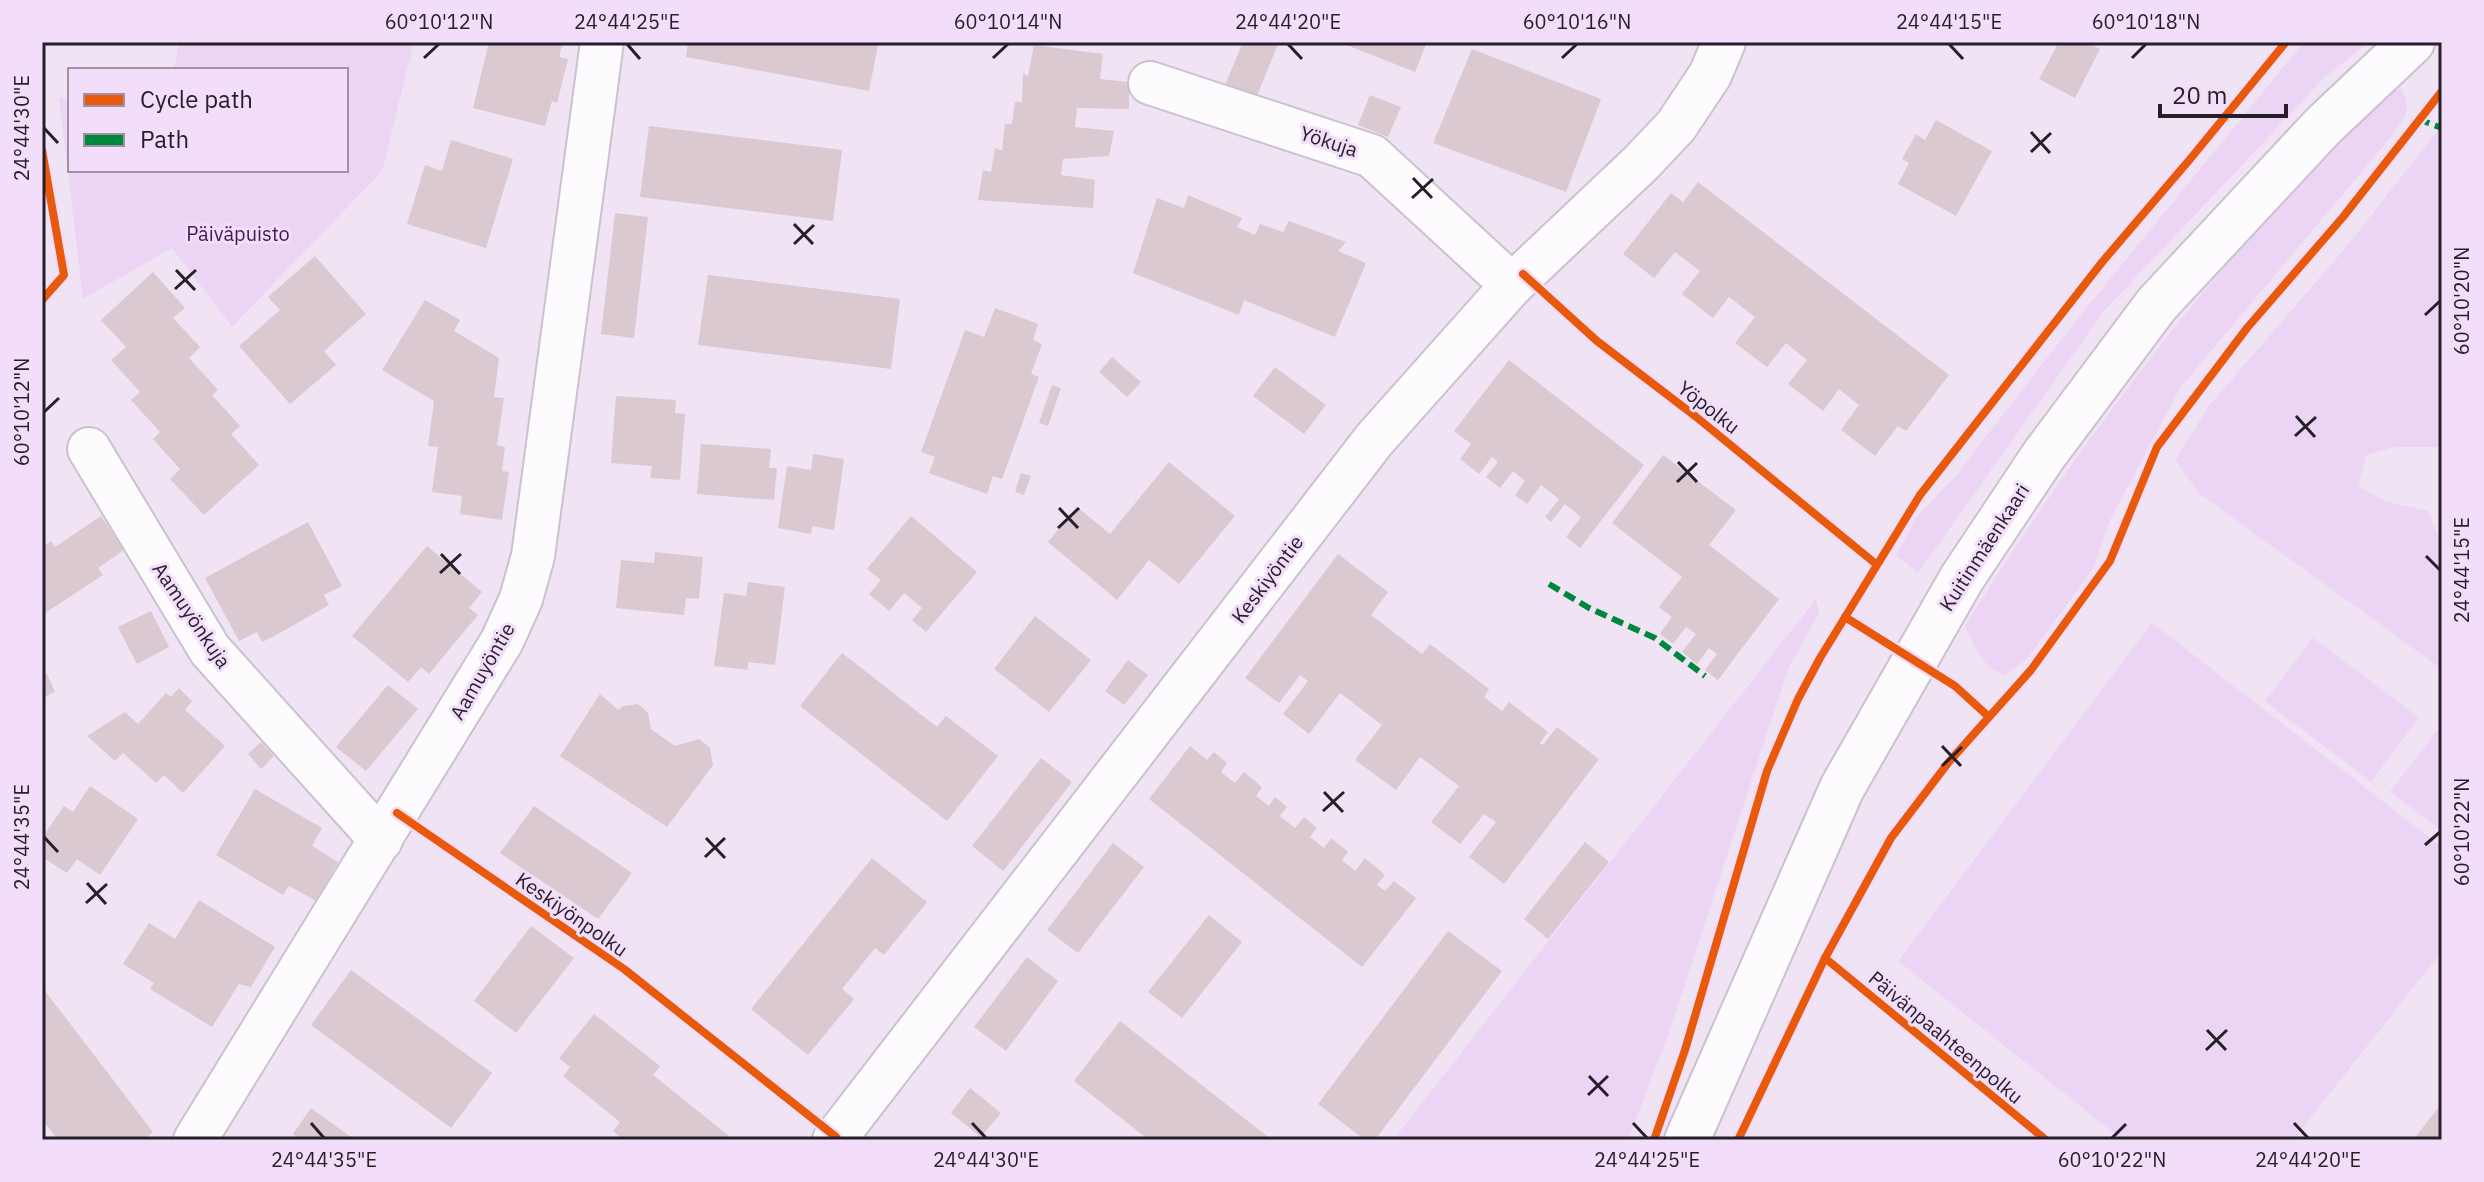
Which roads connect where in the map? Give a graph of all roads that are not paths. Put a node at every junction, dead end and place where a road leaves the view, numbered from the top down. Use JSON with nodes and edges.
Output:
{"nodes":[{"id":1,"x":602,"y":42,"type":"edge"},
{"id":2,"x":1724,"y":42,"type":"edge"},
{"id":3,"x":2412,"y":42,"type":"edge"},
{"id":4,"x":1150,"y":83,"type":"dead end"},
{"id":5,"x":1512,"y":285,"type":"junction"},
{"id":6,"x":89,"y":449,"type":"dead end"},
{"id":7,"x":381,"y":840,"type":"junction"},
{"id":8,"x":195,"y":1140,"type":"edge"},
{"id":9,"x":834,"y":1140,"type":"edge"},
{"id":10,"x":1687,"y":1140,"type":"edge"}],
"edges":[{"from":1,"to":7,"type":"street","name":"Aamuyöntie"},
{"from":2,"to":5,"type":"street","name":"Keskiyöntie"},
{"from":3,"to":10,"type":"street","name":"Kuitinmäenkaari"},
{"from":4,"to":5,"type":"street","name":"Yökuja"},
{"from":5,"to":9,"type":"street","name":"Keskiyöntie"},
{"from":6,"to":7,"type":"street","name":"Aamuyönkuja"},
{"from":7,"to":8,"type":"street","name":"Aamuyöntie"}]}
